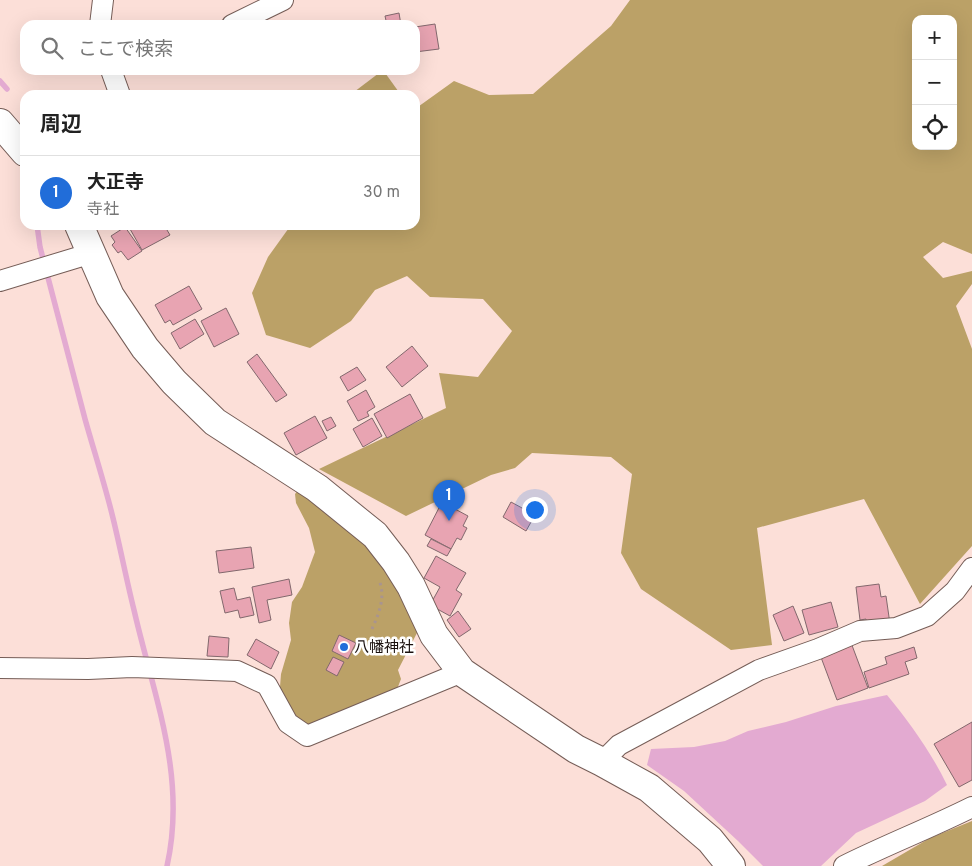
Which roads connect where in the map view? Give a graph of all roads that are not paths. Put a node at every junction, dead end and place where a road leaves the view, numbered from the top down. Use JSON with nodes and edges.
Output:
{"nodes":[{"id":1,"x":103,"y":0,"type":"edge"},
{"id":2,"x":283,"y":0,"type":"edge"},
{"id":3,"x":101,"y":20,"type":"edge"},
{"id":4,"x":242,"y":20,"type":"edge"},
{"id":5,"x":114,"y":75,"type":"edge"},
{"id":6,"x":118,"y":90,"type":"edge"},
{"id":7,"x":0,"y":123,"type":"edge"},
{"id":8,"x":20,"y":146,"type":"edge"},
{"id":9,"x":81,"y":230,"type":"edge"},
{"id":10,"x":92,"y":253,"type":"junction"},
{"id":11,"x":0,"y":281,"type":"edge"},
{"id":12,"x":972,"y":568,"type":"edge"},
{"id":13,"x":0,"y":668,"type":"edge"},
{"id":14,"x":462,"y":672,"type":"junction"},
{"id":15,"x":602,"y":762,"type":"junction"},
{"id":16,"x":972,"y":807,"type":"edge"},
{"id":17,"x":731,"y":866,"type":"edge"},
{"id":18,"x":844,"y":866,"type":"edge"}],
"edges":[{"from":1,"to":3,"type":"street"},
{"from":2,"to":4,"type":"street"},
{"from":5,"to":6,"type":"street"},
{"from":7,"to":8,"type":"street"},
{"from":9,"to":10,"type":"street"},
{"from":10,"to":11,"type":"street"},
{"from":10,"to":14,"type":"street"},
{"from":12,"to":15,"type":"street"},
{"from":13,"to":14,"type":"street"},
{"from":14,"to":15,"type":"street"},
{"from":15,"to":17,"type":"street"},
{"from":16,"to":18,"type":"street"}]}
